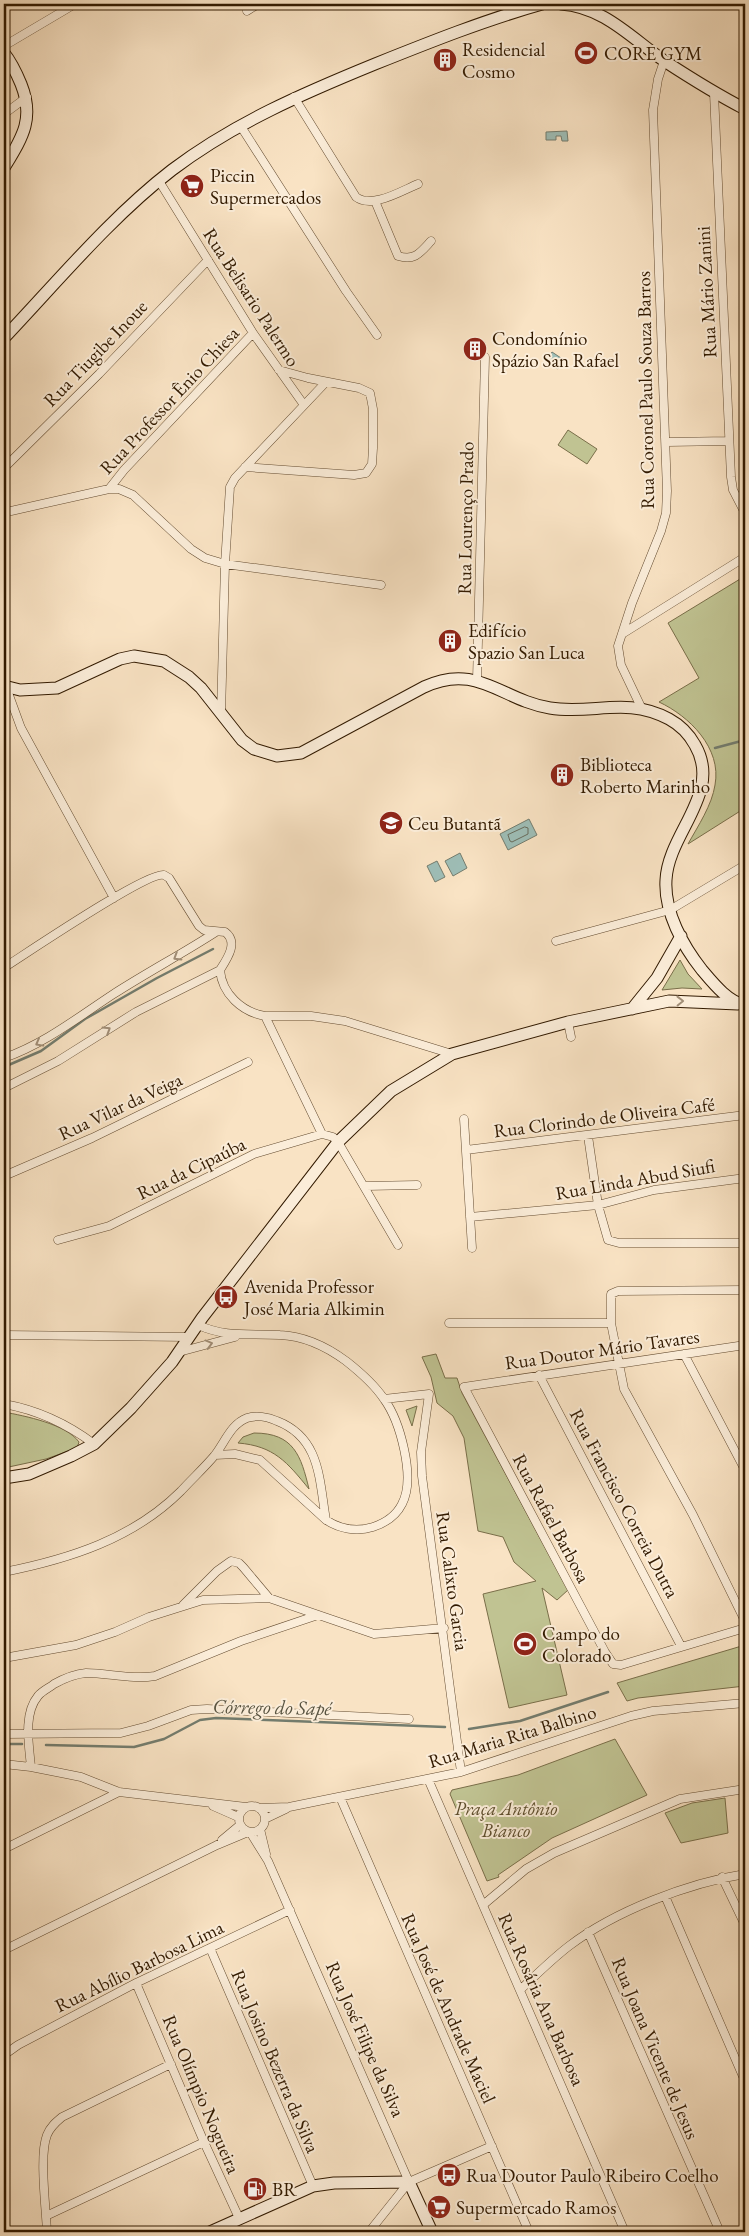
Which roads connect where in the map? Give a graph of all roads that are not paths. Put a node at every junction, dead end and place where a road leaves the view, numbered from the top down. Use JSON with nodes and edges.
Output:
{"nodes":[{"id":1,"x":75,"y":4,"type":"edge"},
{"id":2,"x":258,"y":4,"type":"edge"},
{"id":3,"x":542,"y":4,"type":"edge"},
{"id":4,"x":561,"y":4,"type":"edge"},
{"id":5,"x":516,"y":7,"type":"edge"},
{"id":6,"x":247,"y":11,"type":"dead end"},
{"id":7,"x":4,"y":46,"type":"edge"},
{"id":8,"x":4,"y":53,"type":"edge"},
{"id":9,"x":664,"y":61,"type":"junction"},
{"id":10,"x":714,"y":93,"type":"junction"},
{"id":11,"x":27,"y":97,"type":"junction"},
{"id":12,"x":294,"y":97,"type":"junction"},
{"id":13,"x":745,"y":109,"type":"edge"},
{"id":14,"x":4,"y":114,"type":"edge"},
{"id":15,"x":240,"y":125,"type":"junction"},
{"id":16,"x":4,"y":168,"type":"edge"},
{"id":17,"x":159,"y":181,"type":"junction"},
{"id":18,"x":418,"y":184,"type":"dead end"},
{"id":19,"x":375,"y":201,"type":"junction"},
{"id":20,"x":431,"y":241,"type":"dead end"},
{"id":21,"x":208,"y":260,"type":"junction"},
{"id":22,"x":253,"y":333,"type":"junction"},
{"id":23,"x":377,"y":335,"type":"dead end"},
{"id":24,"x":4,"y":338,"type":"edge"},
{"id":25,"x":485,"y":357,"type":"dead end"},
{"id":26,"x":279,"y":370,"type":"junction"},
{"id":27,"x":326,"y":382,"type":"junction"},
{"id":28,"x":304,"y":405,"type":"junction"},
{"id":29,"x":729,"y":441,"type":"junction"},
{"id":30,"x":667,"y":442,"type":"junction"},
{"id":31,"x":245,"y":467,"type":"junction"},
{"id":32,"x":4,"y":468,"type":"edge"},
{"id":33,"x":109,"y":489,"type":"junction"},
{"id":34,"x":4,"y":509,"type":"edge"},
{"id":35,"x":745,"y":512,"type":"edge"},
{"id":36,"x":745,"y":557,"type":"edge"},
{"id":37,"x":225,"y":564,"type":"junction"},
{"id":38,"x":381,"y":585,"type":"dead end"},
{"id":39,"x":622,"y":634,"type":"junction"},
{"id":40,"x":477,"y":680,"type":"junction"},
{"id":41,"x":5,"y":687,"type":"edge"},
{"id":42,"x":641,"y":708,"type":"junction"},
{"id":43,"x":221,"y":716,"type":"junction"},
{"id":44,"x":745,"y":865,"type":"edge"},
{"id":45,"x":114,"y":898,"type":"junction"},
{"id":46,"x":670,"y":910,"type":"junction"},
{"id":47,"x":218,"y":931,"type":"junction"},
{"id":48,"x":680,"y":936,"type":"junction"},
{"id":49,"x":556,"y":941,"type":"dead end"},
{"id":50,"x":4,"y":966,"type":"edge"},
{"id":51,"x":220,"y":970,"type":"junction"},
{"id":52,"x":650,"y":987,"type":"junction"},
{"id":53,"x":653,"y":1004,"type":"junction"},
{"id":54,"x":741,"y":1004,"type":"edge"},
{"id":55,"x":632,"y":1009,"type":"junction"},
{"id":56,"x":265,"y":1016,"type":"junction"},
{"id":57,"x":568,"y":1022,"type":"junction"},
{"id":58,"x":570,"y":1036,"type":"dead end"},
{"id":59,"x":452,"y":1054,"type":"junction"},
{"id":60,"x":4,"y":1058,"type":"edge"},
{"id":61,"x":248,"y":1062,"type":"dead end"},
{"id":62,"x":4,"y":1088,"type":"edge"},
{"id":63,"x":4,"y":1096,"type":"edge"},
{"id":64,"x":4,"y":1108,"type":"edge"},
{"id":65,"x":745,"y":1116,"type":"edge"},
{"id":66,"x":464,"y":1119,"type":"dead end"},
{"id":67,"x":322,"y":1134,"type":"junction"},
{"id":68,"x":588,"y":1136,"type":"junction"},
{"id":69,"x":338,"y":1142,"type":"junction"},
{"id":70,"x":466,"y":1150,"type":"junction"},
{"id":71,"x":4,"y":1176,"type":"edge"},
{"id":72,"x":745,"y":1178,"type":"edge"},
{"id":73,"x":417,"y":1185,"type":"dead end"},
{"id":74,"x":366,"y":1186,"type":"junction"},
{"id":75,"x":598,"y":1206,"type":"junction"},
{"id":76,"x":470,"y":1217,"type":"junction"},
{"id":77,"x":58,"y":1240,"type":"dead end"},
{"id":78,"x":745,"y":1243,"type":"edge"},
{"id":79,"x":398,"y":1245,"type":"dead end"},
{"id":80,"x":472,"y":1248,"type":"dead end"},
{"id":81,"x":745,"y":1290,"type":"edge"},
{"id":82,"x":449,"y":1323,"type":"dead end"},
{"id":83,"x":611,"y":1323,"type":"junction"},
{"id":84,"x":198,"y":1325,"type":"junction"},
{"id":85,"x":4,"y":1335,"type":"edge"},
{"id":86,"x":240,"y":1336,"type":"junction"},
{"id":87,"x":189,"y":1337,"type":"junction"},
{"id":88,"x":745,"y":1345,"type":"edge"},
{"id":89,"x":178,"y":1352,"type":"junction"},
{"id":90,"x":684,"y":1354,"type":"junction"},
{"id":91,"x":618,"y":1364,"type":"junction"},
{"id":92,"x":539,"y":1375,"type":"junction"},
{"id":93,"x":464,"y":1387,"type":"joint"},
{"id":94,"x":384,"y":1399,"type":"junction"},
{"id":95,"x":4,"y":1404,"type":"edge"},
{"id":96,"x":94,"y":1444,"type":"junction"},
{"id":97,"x":214,"y":1455,"type":"junction"},
{"id":98,"x":745,"y":1470,"type":"edge"},
{"id":99,"x":4,"y":1478,"type":"edge"},
{"id":100,"x":326,"y":1520,"type":"junction"},
{"id":101,"x":4,"y":1572,"type":"edge"},
{"id":102,"x":269,"y":1598,"type":"junction"},
{"id":103,"x":183,"y":1605,"type":"junction"},
{"id":104,"x":318,"y":1615,"type":"junction"},
{"id":105,"x":745,"y":1620,"type":"edge"},
{"id":106,"x":444,"y":1628,"type":"junction"},
{"id":107,"x":745,"y":1628,"type":"edge"},
{"id":108,"x":681,"y":1646,"type":"junction"},
{"id":109,"x":4,"y":1658,"type":"edge"},
{"id":110,"x":745,"y":1703,"type":"edge"},
{"id":111,"x":409,"y":1719,"type":"dead end"},
{"id":112,"x":28,"y":1732,"type":"junction"},
{"id":113,"x":4,"y":1734,"type":"edge"},
{"id":114,"x":4,"y":1764,"type":"edge"},
{"id":115,"x":31,"y":1766,"type":"junction"},
{"id":116,"x":461,"y":1772,"type":"junction"},
{"id":117,"x":428,"y":1779,"type":"junction"},
{"id":118,"x":745,"y":1789,"type":"edge"},
{"id":119,"x":119,"y":1792,"type":"junction"},
{"id":120,"x":340,"y":1798,"type":"junction"},
{"id":121,"x":204,"y":1802,"type":"junction"},
{"id":122,"x":246,"y":1807,"type":"junction"},
{"id":123,"x":289,"y":1807,"type":"junction"},
{"id":124,"x":260,"y":1808,"type":"junction"},
{"id":125,"x":265,"y":1819,"type":"junction"},
{"id":126,"x":239,"y":1821,"type":"junction"},
{"id":127,"x":260,"y":1829,"type":"junction"},
{"id":128,"x":249,"y":1832,"type":"junction"},
{"id":129,"x":13,"y":1844,"type":"junction"},
{"id":130,"x":4,"y":1845,"type":"edge"},
{"id":131,"x":217,"y":1845,"type":"junction"},
{"id":132,"x":4,"y":1849,"type":"edge"},
{"id":133,"x":268,"y":1861,"type":"junction"},
{"id":134,"x":745,"y":1874,"type":"edge"},
{"id":135,"x":722,"y":1877,"type":"junction"},
{"id":136,"x":665,"y":1896,"type":"junction"},
{"id":137,"x":483,"y":1905,"type":"junction"},
{"id":138,"x":290,"y":1910,"type":"junction"},
{"id":139,"x":745,"y":1925,"type":"edge"},
{"id":140,"x":588,"y":1932,"type":"junction"},
{"id":141,"x":210,"y":1948,"type":"junction"},
{"id":142,"x":4,"y":1950,"type":"edge"},
{"id":143,"x":136,"y":1983,"type":"junction"},
{"id":144,"x":520,"y":1990,"type":"junction"},
{"id":145,"x":4,"y":2055,"type":"edge"},
{"id":146,"x":171,"y":2064,"type":"junction"},
{"id":147,"x":745,"y":2081,"type":"edge"},
{"id":148,"x":204,"y":2142,"type":"junction"},
{"id":149,"x":492,"y":2146,"type":"junction"},
{"id":150,"x":409,"y":2182,"type":"junction"},
{"id":151,"x":312,"y":2186,"type":"junction"},
{"id":152,"x":46,"y":2216,"type":"junction"},
{"id":153,"x":239,"y":2218,"type":"junction"},
{"id":154,"x":46,"y":2232,"type":"edge"},
{"id":155,"x":210,"y":2232,"type":"edge"},
{"id":156,"x":369,"y":2232,"type":"edge"},
{"id":157,"x":432,"y":2232,"type":"edge"},
{"id":158,"x":529,"y":2232,"type":"edge"},
{"id":159,"x":625,"y":2232,"type":"edge"},
{"id":160,"x":720,"y":2232,"type":"edge"}],
"edges":[{"from":1,"to":7,"type":"street"},
{"from":2,"to":6,"type":"street"},
{"from":3,"to":5,"type":"main road"},
{"from":4,"to":9,"type":"main road"},
{"from":5,"to":12,"type":"main road"},
{"from":8,"to":11,"type":"main road"},
{"from":9,"to":10,"type":"main road"},
{"from":9,"to":30,"type":"street","name":"Rua Coronel Paulo Souza Barros"},
{"from":10,"to":13,"type":"main road"},
{"from":10,"to":29,"type":"street","name":"Rua Mário Zanini"},
{"from":11,"to":14,"type":"street"},
{"from":11,"to":16,"type":"main road"},
{"from":12,"to":15,"type":"main road"},
{"from":12,"to":19,"type":"street"},
{"from":15,"to":17,"type":"main road"},
{"from":15,"to":23,"type":"street"},
{"from":17,"to":21,"type":"street","name":"Rua Belisario Palermo"},
{"from":17,"to":24,"type":"main road"},
{"from":18,"to":19,"type":"street"},
{"from":19,"to":20,"type":"street"},
{"from":21,"to":22,"type":"street","name":"Rua Belisario Palermo"},
{"from":21,"to":32,"type":"street","name":"Rua Tiugibe Inoue"},
{"from":22,"to":26,"type":"street","name":"Rua Belisario Palermo"},
{"from":22,"to":33,"type":"street","name":"Rua Professor Ênio Chiesa"},
{"from":25,"to":40,"type":"street","name":"Rua Lourenço Prado"},
{"from":26,"to":27,"type":"street"},
{"from":26,"to":28,"type":"street","name":"Rua Belisario Palermo"},
{"from":27,"to":28,"type":"street"},
{"from":27,"to":31,"type":"street"},
{"from":28,"to":31,"type":"street"},
{"from":29,"to":30,"type":"street"},
{"from":29,"to":35,"type":"street","name":"Rua Mário Zanini"},
{"from":30,"to":39,"type":"street","name":"Rua Coronel Paulo Souza Barros"},
{"from":31,"to":37,"type":"street"},
{"from":33,"to":34,"type":"street"},
{"from":33,"to":37,"type":"street"},
{"from":36,"to":39,"type":"street"},
{"from":37,"to":38,"type":"street"},
{"from":37,"to":43,"type":"street"},
{"from":39,"to":42,"type":"street","name":"Rua Coronel Paulo Souza Barros"},
{"from":40,"to":42,"type":"main road"},
{"from":40,"to":43,"type":"main road"},
{"from":41,"to":43,"type":"main road"},
{"from":41,"to":45,"type":"street"},
{"from":42,"to":46,"type":"main road"},
{"from":44,"to":46,"type":"street"},
{"from":45,"to":47,"type":"street"},
{"from":45,"to":50,"type":"street"},
{"from":46,"to":48,"type":"main road"},
{"from":46,"to":49,"type":"street"},
{"from":47,"to":51,"type":"street"},
{"from":47,"to":60,"type":"street","one_way":true},
{"from":48,"to":52,"type":"main road"},
{"from":48,"to":54,"type":"main road"},
{"from":51,"to":56,"type":"street"},
{"from":62,"to":51,"type":"street","one_way":true},
{"from":52,"to":53,"type":"main road"},
{"from":52,"to":55,"type":"main road"},
{"from":53,"to":54,"type":"main road","one_way":true},
{"from":53,"to":55,"type":"main road"},
{"from":55,"to":57,"type":"main road"},
{"from":56,"to":59,"type":"street"},
{"from":56,"to":67,"type":"street"},
{"from":57,"to":58,"type":"street"},
{"from":57,"to":59,"type":"main road"},
{"from":59,"to":69,"type":"main road"},
{"from":61,"to":71,"type":"street","name":"Rua Vilar da Veiga"},
{"from":63,"to":64,"type":"street"},
{"from":65,"to":68,"type":"street","name":"Rua Clorindo de Oliveira Café"},
{"from":66,"to":70,"type":"street"},
{"from":67,"to":69,"type":"street"},
{"from":67,"to":77,"type":"street","name":"Rua da Cipaúba"},
{"from":68,"to":70,"type":"street","name":"Rua Clorindo de Oliveira Café"},
{"from":68,"to":75,"type":"street"},
{"from":69,"to":74,"type":"street"},
{"from":69,"to":84,"type":"main road"},
{"from":70,"to":76,"type":"street"},
{"from":72,"to":75,"type":"street","name":"Rua Linda Abud Siufi"},
{"from":73,"to":74,"type":"street"},
{"from":74,"to":79,"type":"street"},
{"from":75,"to":76,"type":"street","name":"Rua Linda Abud Siufi"},
{"from":75,"to":78,"type":"street"},
{"from":76,"to":80,"type":"street"},
{"from":81,"to":83,"type":"street"},
{"from":82,"to":83,"type":"street"},
{"from":83,"to":91,"type":"street"},
{"from":84,"to":86,"type":"street"},
{"from":84,"to":87,"type":"main road"},
{"from":85,"to":87,"type":"street"},
{"from":89,"to":86,"type":"street","one_way":true},
{"from":86,"to":94,"type":"street"},
{"from":87,"to":89,"type":"main road"},
{"from":88,"to":90,"type":"street","name":"Rua Doutor Mário Tavares"},
{"from":89,"to":96,"type":"main road"},
{"from":90,"to":91,"type":"street","name":"Rua Doutor Mário Tavares"},
{"from":90,"to":98,"type":"street"},
{"from":91,"to":92,"type":"street","name":"Rua Doutor Mário Tavares"},
{"from":91,"to":105,"type":"street"},
{"from":92,"to":93,"type":"street","name":"Rua Doutor Mário Tavares"},
{"from":92,"to":108,"type":"street","name":"Rua Francisco Correia Dutra"},
{"from":93,"to":108,"type":"street","name":"Rua Rafael Barbosa"},
{"from":94,"to":100,"type":"street"},
{"from":94,"to":106,"type":"street","name":"Rua Calixto Garcia"},
{"from":95,"to":96,"type":"street"},
{"from":96,"to":99,"type":"main road"},
{"from":97,"to":100,"type":"street"},
{"from":97,"to":100,"type":"street"},
{"from":97,"to":101,"type":"street"},
{"from":102,"to":103,"type":"street"},
{"from":102,"to":103,"type":"street"},
{"from":102,"to":104,"type":"street"},
{"from":103,"to":109,"type":"street"},
{"from":104,"to":106,"type":"street"},
{"from":104,"to":112,"type":"street"},
{"from":106,"to":116,"type":"street","name":"Rua Calixto Garcia"},
{"from":107,"to":108,"type":"street"},
{"from":110,"to":116,"type":"street","name":"Rua Maria Rita Balbino"},
{"from":111,"to":112,"type":"street"},
{"from":112,"to":113,"type":"street"},
{"from":112,"to":115,"type":"street"},
{"from":114,"to":115,"type":"street"},
{"from":115,"to":119,"type":"street"},
{"from":116,"to":117,"type":"street","name":"Rua Maria Rita Balbino"},
{"from":117,"to":120,"type":"street","name":"Rua Maria Rita Balbino"},
{"from":117,"to":137,"type":"street","name":"Rua Rosária Ana Barbosa"},
{"from":118,"to":137,"type":"street"},
{"from":119,"to":121,"type":"street"},
{"from":119,"to":129,"type":"street"},
{"from":120,"to":123,"type":"street","name":"Rua Maria Rita Balbino"},
{"from":120,"to":149,"type":"street","name":"Rua José de Andrade Maciel"},
{"from":121,"to":122,"type":"street"},
{"from":121,"to":126,"type":"street"},
{"from":122,"to":124,"type":"street"},
{"from":122,"to":126,"type":"street"},
{"from":123,"to":124,"type":"street","name":"Rua Maria Rita Balbino"},
{"from":123,"to":125,"type":"street","name":"Rua Maria Rita Balbino"},
{"from":124,"to":125,"type":"street"},
{"from":125,"to":127,"type":"street"},
{"from":126,"to":128,"type":"street"},
{"from":126,"to":131,"type":"street"},
{"from":127,"to":128,"type":"street"},
{"from":127,"to":133,"type":"street","name":"Rua José Filipe da Silva"},
{"from":128,"to":131,"type":"street"},
{"from":128,"to":133,"type":"street","name":"Rua José Filipe da Silva"},
{"from":129,"to":130,"type":"street"},
{"from":129,"to":132,"type":"street"},
{"from":131,"to":142,"type":"street"},
{"from":133,"to":138,"type":"street","name":"Rua José Filipe da Silva"},
{"from":134,"to":135,"type":"street"},
{"from":135,"to":136,"type":"street"},
{"from":135,"to":139,"type":"street"},
{"from":136,"to":140,"type":"street"},
{"from":136,"to":147,"type":"street"},
{"from":137,"to":144,"type":"street","name":"Rua Rosária Ana Barbosa"},
{"from":138,"to":141,"type":"street","name":"Rua Abílio Barbosa Lima"},
{"from":138,"to":150,"type":"street","name":"Rua José Filipe da Silva"},
{"from":140,"to":144,"type":"street"},
{"from":140,"to":160,"type":"street","name":"Rua Joana Vicente de Jesus"},
{"from":141,"to":143,"type":"street","name":"Rua Abílio Barbosa Lima"},
{"from":141,"to":151,"type":"street","name":"Rua Josino Bezerra da Silva"},
{"from":143,"to":145,"type":"street","name":"Rua Abílio Barbosa Lima"},
{"from":143,"to":146,"type":"street","name":"Rua Olímpio Nogueira"},
{"from":144,"to":159,"type":"street","name":"Rua Rosária Ana Barbosa"},
{"from":146,"to":148,"type":"street","name":"Rua Olímpio Nogueira"},
{"from":146,"to":152,"type":"street"},
{"from":148,"to":152,"type":"street"},
{"from":148,"to":153,"type":"street","name":"Rua Olímpio Nogueira"},
{"from":149,"to":150,"type":"street"},
{"from":149,"to":158,"type":"street","name":"Rua José de Andrade Maciel"},
{"from":150,"to":151,"type":"main road"},
{"from":150,"to":156,"type":"street"},
{"from":150,"to":157,"type":"main road","name":"Rua José Filipe da Silva"},
{"from":151,"to":153,"type":"main road"},
{"from":152,"to":154,"type":"street"},
{"from":153,"to":155,"type":"main road"}]}
